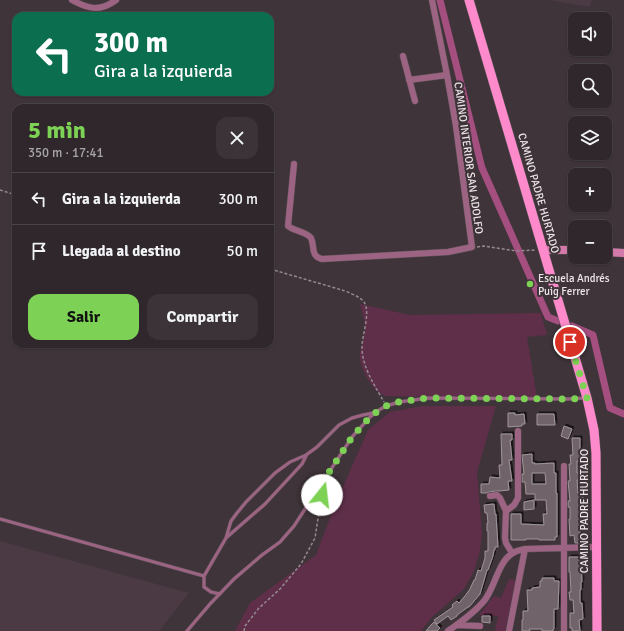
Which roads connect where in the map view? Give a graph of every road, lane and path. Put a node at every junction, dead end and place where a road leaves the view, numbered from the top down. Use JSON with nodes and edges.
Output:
{"nodes":[{"id":1,"x":72,"y":0,"type":"edge"},
{"id":2,"x":116,"y":0,"type":"edge"},
{"id":3,"x":432,"y":0,"type":"edge"},
{"id":4,"x":469,"y":0,"type":"edge"},
{"id":5,"x":403,"y":56,"type":"dead end"},
{"id":6,"x":447,"y":75,"type":"junction"},
{"id":7,"x":409,"y":80,"type":"junction"},
{"id":8,"x":415,"y":101,"type":"dead end"},
{"id":9,"x":294,"y":164,"type":"dead end"},
{"id":10,"x":0,"y":190,"type":"edge"},
{"id":11,"x":12,"y":194,"type":"edge"},
{"id":12,"x":472,"y":247,"type":"junction"},
{"id":13,"x":543,"y":250,"type":"junction"},
{"id":14,"x":568,"y":250,"type":"edge"},
{"id":15,"x":612,"y":252,"type":"edge"},
{"id":16,"x":624,"y":253,"type":"edge"},
{"id":17,"x":274,"y":270,"type":"edge"},
{"id":18,"x":587,"y":398,"type":"junction"},
{"id":19,"x":386,"y":406,"type":"junction"},
{"id":20,"x":374,"y":413,"type":"junction"},
{"id":21,"x":518,"y":431,"type":"dead end"},
{"id":22,"x":306,"y":455,"type":"junction"},
{"id":23,"x":564,"y":466,"type":"dead end"},
{"id":24,"x":324,"y":480,"type":"junction"},
{"id":25,"x":490,"y":496,"type":"dead end"},
{"id":26,"x":506,"y":510,"type":"junction"},
{"id":27,"x":0,"y":519,"type":"edge"},
{"id":28,"x":226,"y":538,"type":"junction"},
{"id":29,"x":596,"y":547,"type":"junction"},
{"id":30,"x":525,"y":549,"type":"junction"},
{"id":31,"x":564,"y":549,"type":"junction"},
{"id":32,"x":512,"y":553,"type":"junction"},
{"id":33,"x":204,"y":576,"type":"junction"},
{"id":34,"x":220,"y":594,"type":"junction"},
{"id":35,"x":457,"y":625,"type":"junction"},
{"id":36,"x":480,"y":626,"type":"dead end"},
{"id":37,"x":187,"y":631,"type":"edge"},
{"id":38,"x":244,"y":631,"type":"edge"},
{"id":39,"x":448,"y":631,"type":"edge"},
{"id":40,"x":509,"y":631,"type":"edge"},
{"id":41,"x":564,"y":631,"type":"edge"},
{"id":42,"x":597,"y":631,"type":"edge"}],
"edges":[{"from":1,"to":2,"type":"street"},
{"from":3,"to":6,"type":"street","name":"CAMINO INTERIOR SAN ADOLFO"},
{"from":4,"to":13,"type":"main road","name":"CAMINO PADRE HURTADO"},
{"from":5,"to":7,"type":"street"},
{"from":6,"to":7,"type":"street"},
{"from":6,"to":12,"type":"street","name":"CAMINO INTERIOR SAN ADOLFO"},
{"from":7,"to":8,"type":"street"},
{"from":9,"to":12,"type":"street","name":"CAMINO INTERIOR SAN ADOLFO"},
{"from":10,"to":11,"type":"path"},
{"from":12,"to":13,"type":"path"},
{"from":13,"to":14,"type":"main road"},
{"from":13,"to":18,"type":"main road","name":"CAMINO PADRE HURTADO"},
{"from":15,"to":16,"type":"main road"},
{"from":17,"to":19,"type":"path"},
{"from":18,"to":19,"type":"lane"},
{"from":18,"to":29,"type":"main road","name":"CAMINO PADRE HURTADO"},
{"from":19,"to":20,"type":"lane"},
{"from":20,"to":22,"type":"lane"},
{"from":20,"to":24,"type":"lane"},
{"from":21,"to":26,"type":"street"},
{"from":22,"to":28,"type":"lane"},
{"from":22,"to":28,"type":"lane"},
{"from":23,"to":31,"type":"street"},
{"from":24,"to":34,"type":"lane"},
{"from":24,"to":38,"type":"path"},
{"from":25,"to":26,"type":"street"},
{"from":26,"to":32,"type":"street"},
{"from":27,"to":33,"type":"lane"},
{"from":28,"to":33,"type":"lane"},
{"from":29,"to":31,"type":"street"},
{"from":29,"to":42,"type":"main road","name":"CAMINO PADRE HURTADO"},
{"from":30,"to":31,"type":"street"},
{"from":30,"to":32,"type":"street"},
{"from":30,"to":40,"type":"street"},
{"from":31,"to":41,"type":"street"},
{"from":32,"to":35,"type":"street"},
{"from":33,"to":34,"type":"lane"},
{"from":34,"to":37,"type":"lane"},
{"from":35,"to":36,"type":"street"},
{"from":35,"to":39,"type":"street"}]}
